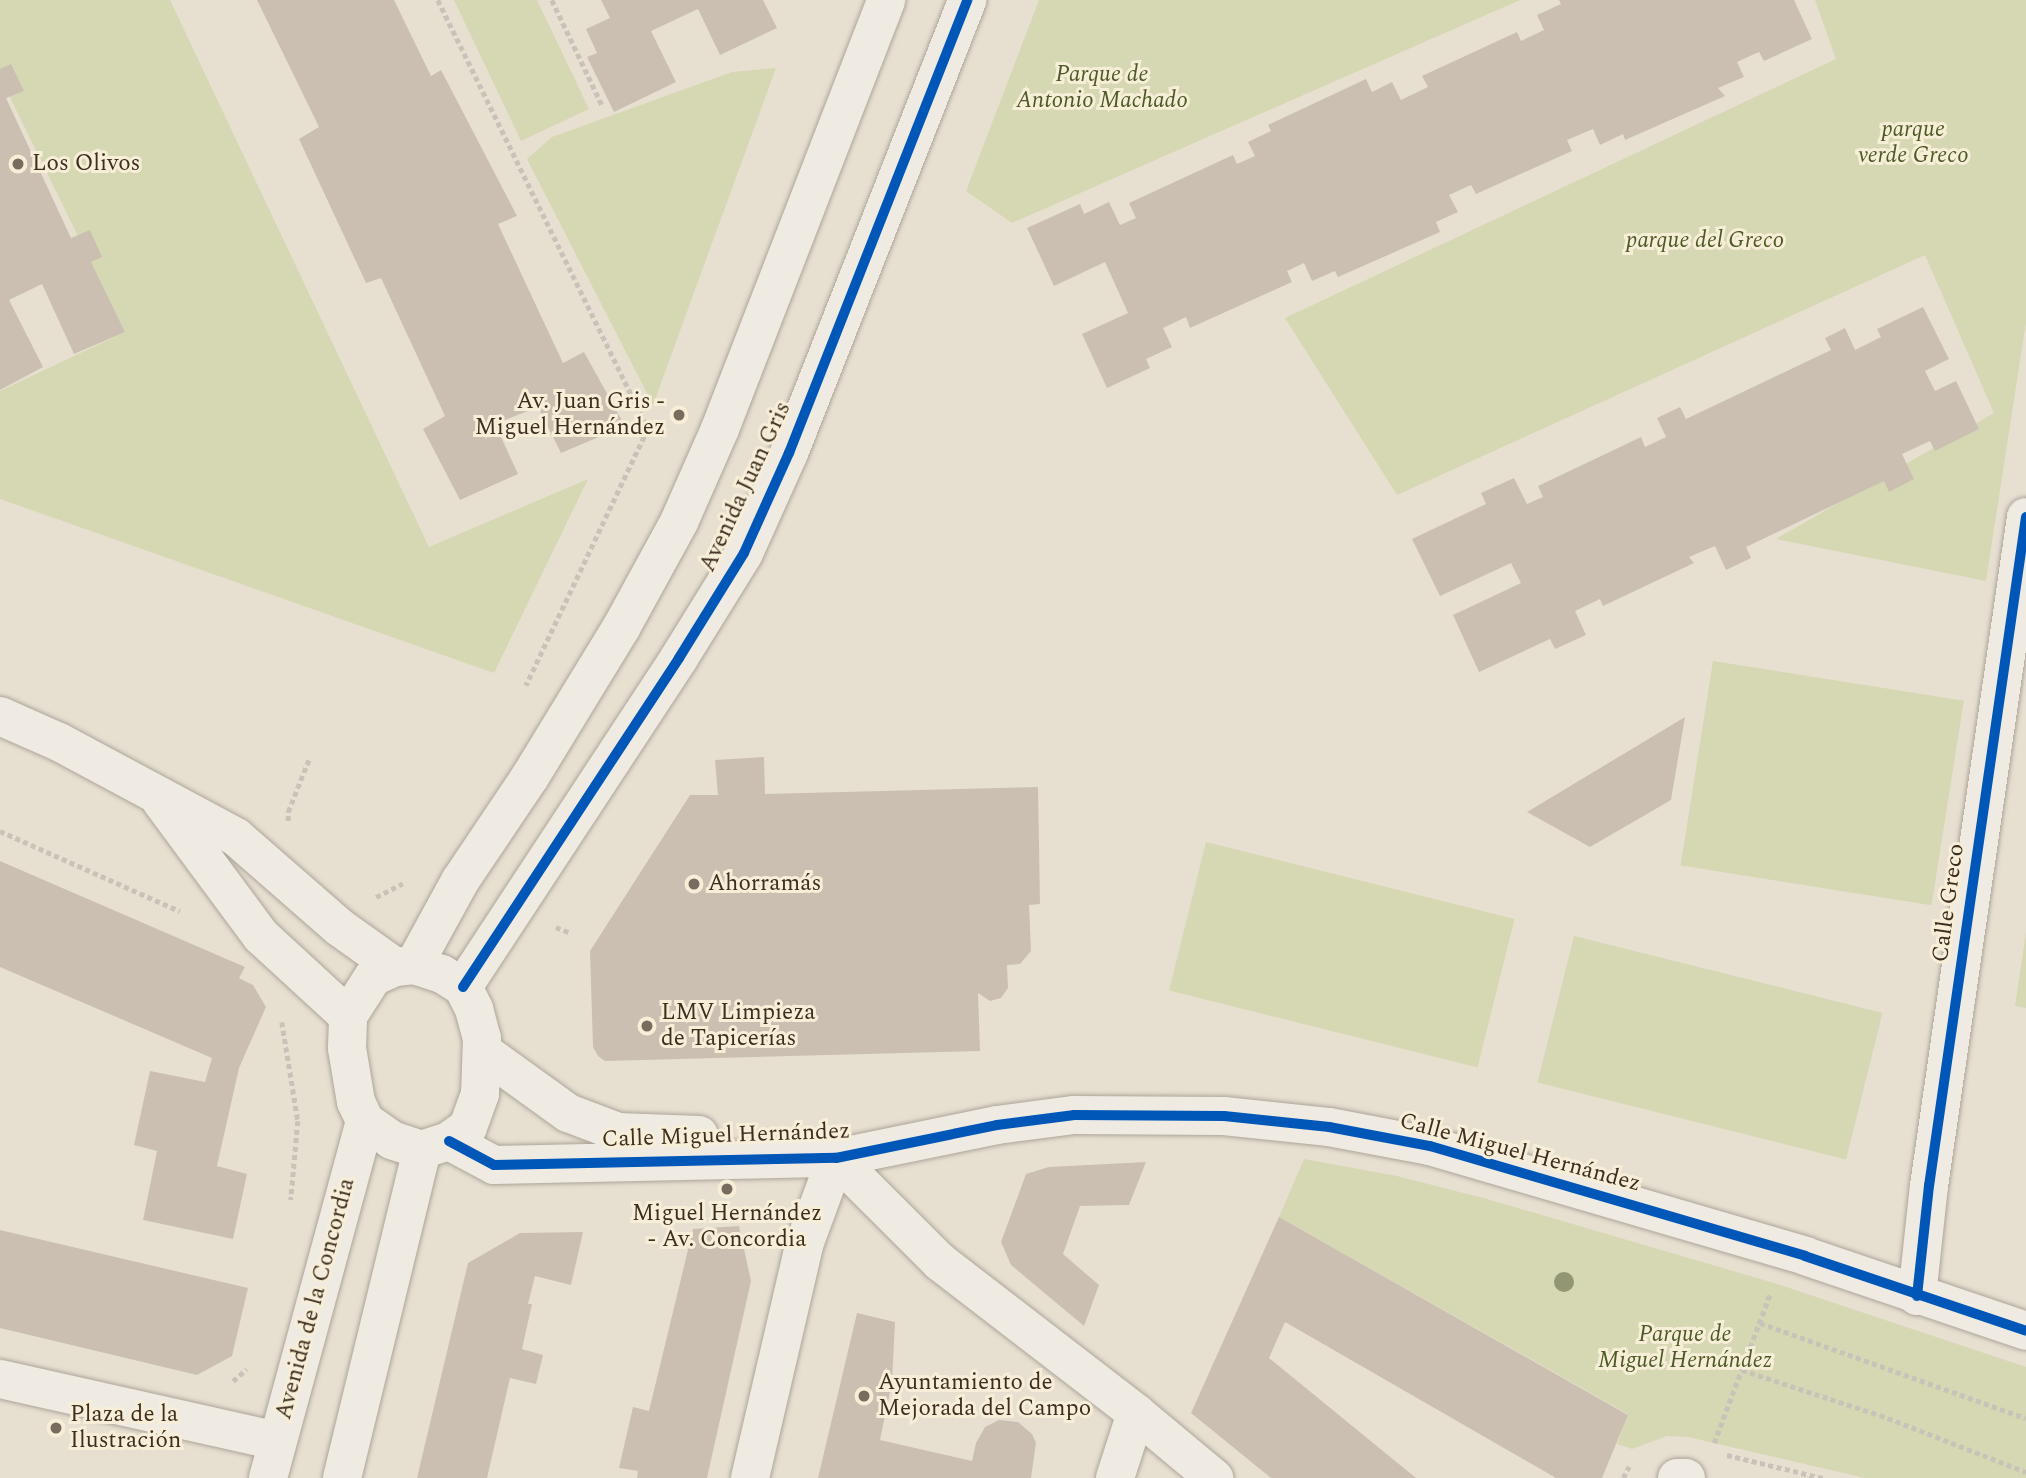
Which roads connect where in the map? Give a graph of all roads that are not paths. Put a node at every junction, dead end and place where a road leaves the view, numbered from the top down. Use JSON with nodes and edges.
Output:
{"nodes":[{"id":1,"x":887,"y":0,"type":"edge"},
{"id":2,"x":967,"y":0,"type":"edge"},
{"id":3,"x":2026,"y":517,"type":"edge"},
{"id":4,"x":0,"y":716,"type":"edge"},
{"id":5,"x":155,"y":794,"type":"junction"},
{"id":6,"x":404,"y":966,"type":"junction"},
{"id":7,"x":463,"y":988,"type":"junction"},
{"id":8,"x":348,"y":1016,"type":"junction"},
{"id":9,"x":482,"y":1051,"type":"junction"},
{"id":10,"x":365,"y":1121,"type":"junction"},
{"id":11,"x":435,"y":1145,"type":"junction"},
{"id":12,"x":836,"y":1158,"type":"junction"},
{"id":13,"x":1917,"y":1296,"type":"junction"},
{"id":14,"x":2026,"y":1331,"type":"edge"},
{"id":15,"x":0,"y":1379,"type":"edge"},
{"id":16,"x":1136,"y":1413,"type":"junction"},
{"id":17,"x":277,"y":1441,"type":"junction"},
{"id":18,"x":1698,"y":1465,"type":"edge"},
{"id":19,"x":268,"y":1478,"type":"edge"},
{"id":20,"x":342,"y":1478,"type":"edge"},
{"id":21,"x":750,"y":1478,"type":"edge"},
{"id":22,"x":1115,"y":1478,"type":"edge"},
{"id":23,"x":1214,"y":1478,"type":"edge"},
{"id":24,"x":1677,"y":1478,"type":"edge"}],
"edges":[{"from":1,"to":6,"type":"street","name":"Avenida Juan Gris"},
{"from":2,"to":7,"type":"street","name":"Avenida Juan Gris"},
{"from":3,"to":13,"type":"street","name":"Calle Greco"},
{"from":4,"to":5,"type":"street"},
{"from":5,"to":6,"type":"street"},
{"from":5,"to":8,"type":"street"},
{"from":6,"to":7,"type":"street"},
{"from":6,"to":8,"type":"street"},
{"from":7,"to":9,"type":"street"},
{"from":8,"to":10,"type":"street"},
{"from":9,"to":11,"type":"street"},
{"from":9,"to":12,"type":"street","name":"Calle Miguel Hernández"},
{"from":10,"to":11,"type":"street"},
{"from":10,"to":17,"type":"street","name":"Avenida de la Concordia"},
{"from":11,"to":12,"type":"street","name":"Calle Miguel Hernández"},
{"from":11,"to":20,"type":"street"},
{"from":12,"to":13,"type":"street","name":"Calle Miguel Hernández"},
{"from":12,"to":16,"type":"street"},
{"from":12,"to":21,"type":"street"},
{"from":13,"to":14,"type":"street","name":"Calle Miguel Hernández"},
{"from":15,"to":17,"type":"street"},
{"from":16,"to":22,"type":"street"},
{"from":16,"to":23,"type":"street"},
{"from":17,"to":19,"type":"street","name":"Avenida de la Concordia"},
{"from":18,"to":24,"type":"street"}]}
